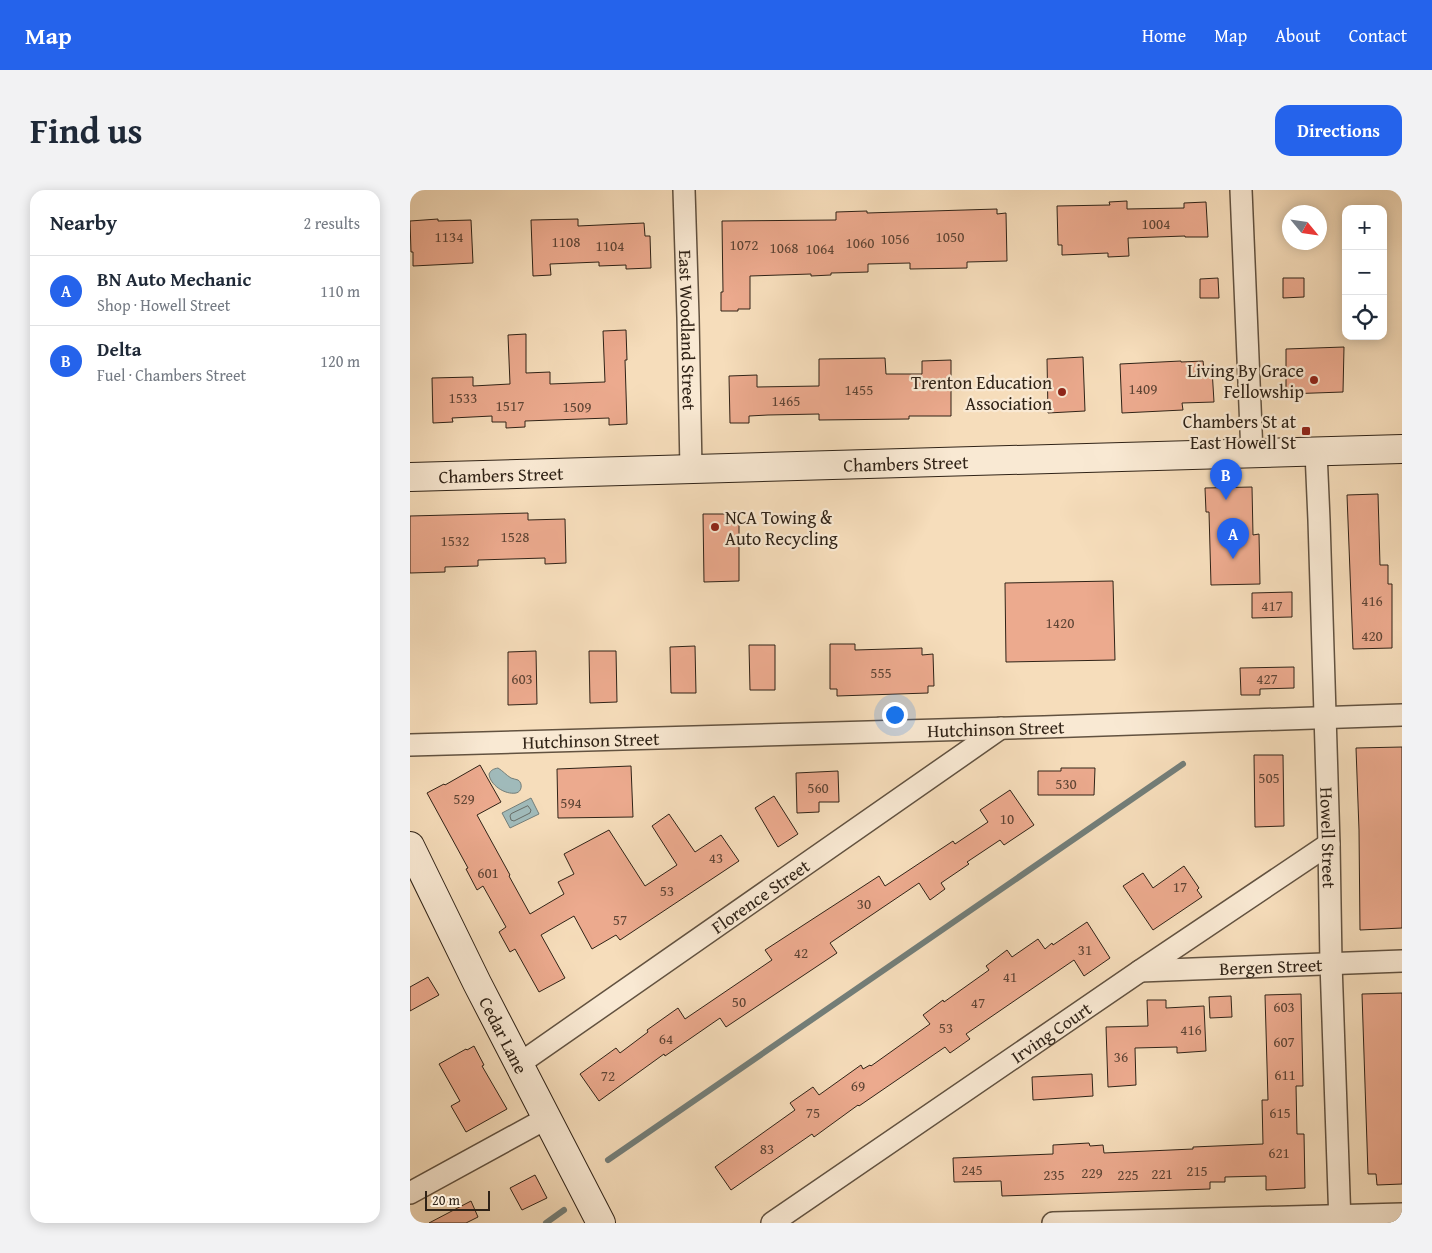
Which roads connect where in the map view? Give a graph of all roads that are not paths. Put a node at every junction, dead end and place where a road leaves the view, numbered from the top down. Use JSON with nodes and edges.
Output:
{"nodes":[{"id":1,"x":684,"y":190,"type":"edge"},
{"id":2,"x":1240,"y":190,"type":"edge"},
{"id":3,"x":1402,"y":450,"type":"edge"},
{"id":4,"x":1316,"y":452,"type":"junction"},
{"id":5,"x":1252,"y":454,"type":"junction"},
{"id":6,"x":691,"y":469,"type":"junction"},
{"id":7,"x":410,"y":476,"type":"edge"},
{"id":8,"x":1402,"y":715,"type":"edge"},
{"id":9,"x":1325,"y":717,"type":"junction"},
{"id":10,"x":1001,"y":728,"type":"junction"},
{"id":11,"x":410,"y":745,"type":"edge"},
{"id":12,"x":1329,"y":844,"type":"junction"},
{"id":13,"x":410,"y":846,"type":"edge"},
{"id":14,"x":417,"y":880,"type":"edge"},
{"id":15,"x":1402,"y":961,"type":"edge"},
{"id":16,"x":1331,"y":963,"type":"junction"},
{"id":17,"x":1140,"y":971,"type":"junction"},
{"id":18,"x":519,"y":1064,"type":"junction"},
{"id":19,"x":547,"y":1118,"type":"junction"},
{"id":20,"x":410,"y":1193,"type":"edge"},
{"id":21,"x":1402,"y":1214,"type":"edge"},
{"id":22,"x":1340,"y":1219,"type":"edge"},
{"id":23,"x":602,"y":1223,"type":"edge"},
{"id":24,"x":772,"y":1223,"type":"edge"},
{"id":25,"x":1053,"y":1223,"type":"edge"}],
"edges":[{"from":1,"to":6,"type":"street","name":"East Woodland Street"},
{"from":2,"to":5,"type":"street"},
{"from":3,"to":4,"type":"street","name":"Chambers Street"},
{"from":4,"to":5,"type":"street","name":"Chambers Street"},
{"from":4,"to":9,"type":"street","name":"Howell Street"},
{"from":5,"to":6,"type":"street","name":"Chambers Street"},
{"from":6,"to":7,"type":"street","name":"Chambers Street"},
{"from":8,"to":9,"type":"street","name":"Hutchinson Street"},
{"from":9,"to":10,"type":"street","name":"Hutchinson Street"},
{"from":9,"to":12,"type":"street","name":"Howell Street"},
{"from":10,"to":11,"type":"street","name":"Hutchinson Street"},
{"from":10,"to":18,"type":"street","name":"Florence Street"},
{"from":12,"to":16,"type":"street","name":"Howell Street"},
{"from":12,"to":17,"type":"street","name":"Irving Court"},
{"from":13,"to":14,"type":"street","name":"Cedar Lane"},
{"from":14,"to":18,"type":"street","name":"Cedar Lane"},
{"from":15,"to":16,"type":"street","name":"Bergen Street"},
{"from":16,"to":17,"type":"street","name":"Bergen Street"},
{"from":16,"to":22,"type":"street","name":"Howell Street"},
{"from":17,"to":24,"type":"street","name":"Irving Court"},
{"from":18,"to":19,"type":"street","name":"Cedar Lane"},
{"from":19,"to":20,"type":"street"},
{"from":19,"to":23,"type":"street","name":"Cedar Lane"},
{"from":21,"to":22,"type":"street"},
{"from":22,"to":25,"type":"street"}]}
